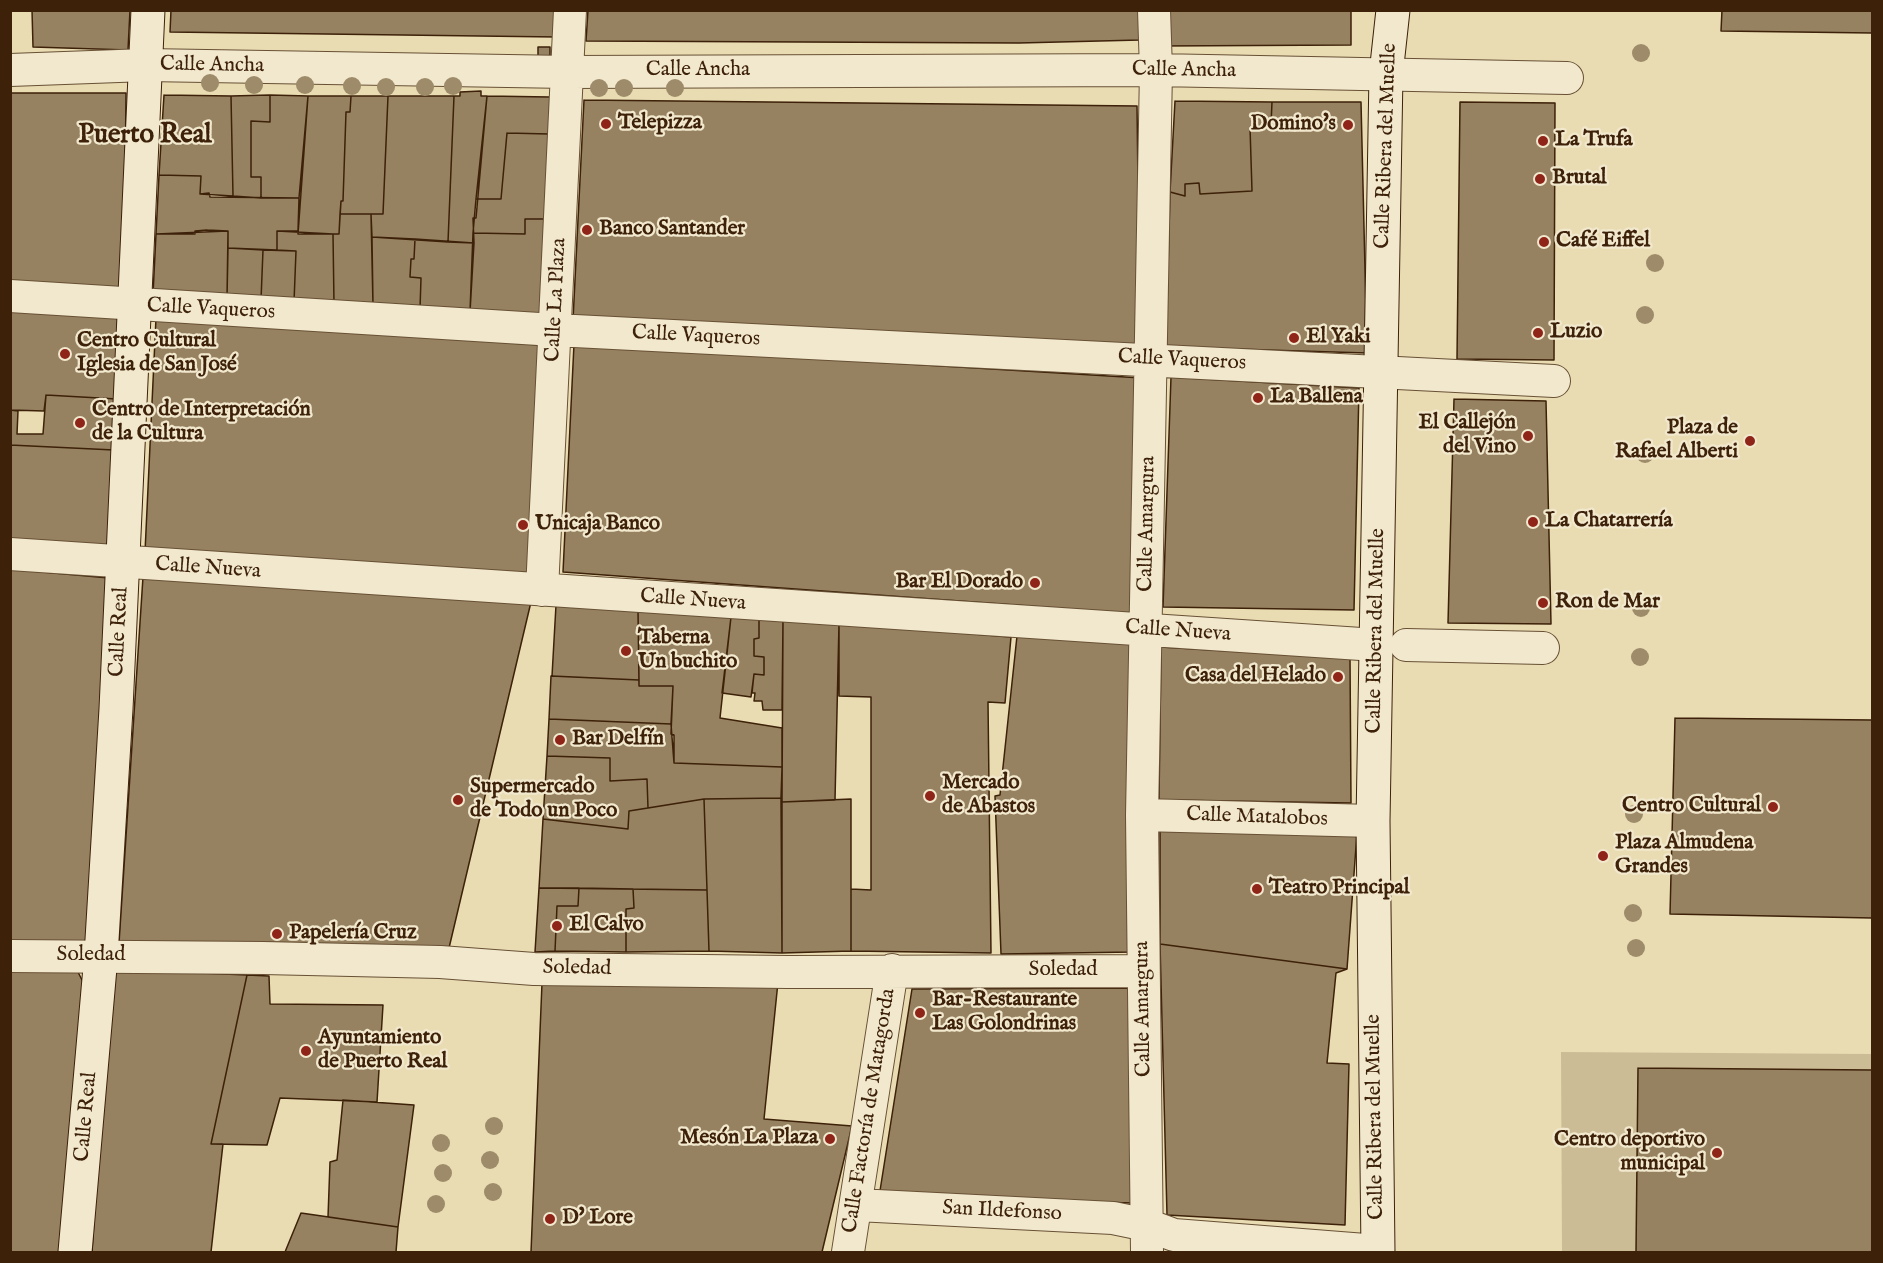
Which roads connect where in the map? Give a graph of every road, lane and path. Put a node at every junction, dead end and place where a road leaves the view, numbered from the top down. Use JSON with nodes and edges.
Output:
{"nodes":[{"id":1,"x":148,"y":10,"type":"edge"},
{"id":2,"x":570,"y":10,"type":"edge"},
{"id":3,"x":1154,"y":10,"type":"edge"},
{"id":4,"x":1393,"y":10,"type":"edge"},
{"id":5,"x":146,"y":65,"type":"junction"},
{"id":6,"x":10,"y":70,"type":"edge"},
{"id":7,"x":1156,"y":70,"type":"junction"},
{"id":8,"x":568,"y":72,"type":"junction"},
{"id":9,"x":1386,"y":74,"type":"junction"},
{"id":10,"x":1567,"y":78,"type":"dead end"},
{"id":11,"x":10,"y":296,"type":"edge"},
{"id":12,"x":134,"y":305,"type":"junction"},
{"id":13,"x":555,"y":330,"type":"junction"},
{"id":14,"x":1151,"y":359,"type":"junction"},
{"id":15,"x":1382,"y":374,"type":"junction"},
{"id":16,"x":1554,"y":381,"type":"dead end"},
{"id":17,"x":10,"y":554,"type":"edge"},
{"id":18,"x":124,"y":563,"type":"junction"},
{"id":19,"x":542,"y":590,"type":"junction"},
{"id":20,"x":1146,"y":630,"type":"junction"},
{"id":21,"x":1391,"y":645,"type":"junction"},
{"id":22,"x":1543,"y":648,"type":"dead end"},
{"id":23,"x":1142,"y":815,"type":"junction"},
{"id":24,"x":1373,"y":821,"type":"junction"},
{"id":25,"x":10,"y":956,"type":"edge"},
{"id":26,"x":101,"y":956,"type":"junction"},
{"id":27,"x":892,"y":970,"type":"junction"},
{"id":28,"x":1143,"y":971,"type":"junction"},
{"id":29,"x":856,"y":1205,"type":"junction"},
{"id":30,"x":1147,"y":1239,"type":"edge"},
{"id":31,"x":75,"y":1252,"type":"edge"},
{"id":32,"x":848,"y":1252,"type":"edge"},
{"id":33,"x":1378,"y":1252,"type":"edge"}],
"edges":[{"from":1,"to":5,"type":"street","name":"Calle Real"},
{"from":2,"to":8,"type":"street","name":"Calle La Plaza"},
{"from":3,"to":7,"type":"street","name":"Calle Amargura"},
{"from":4,"to":9,"type":"street","name":"Calle Ribera del Muelle"},
{"from":5,"to":6,"type":"street","name":"Calle Ancha"},
{"from":5,"to":8,"type":"street","name":"Calle Ancha"},
{"from":5,"to":12,"type":"street","name":"Calle Real"},
{"from":7,"to":8,"type":"street","name":"Calle Ancha"},
{"from":7,"to":9,"type":"street","name":"Calle Ancha"},
{"from":7,"to":14,"type":"street","name":"Calle Amargura"},
{"from":8,"to":13,"type":"street","name":"Calle La Plaza"},
{"from":9,"to":10,"type":"street","name":"Calle Ancha"},
{"from":9,"to":15,"type":"street","name":"Calle Ribera del Muelle"},
{"from":11,"to":12,"type":"street","name":"Calle Vaqueros"},
{"from":12,"to":13,"type":"street","name":"Calle Vaqueros"},
{"from":12,"to":18,"type":"street","name":"Calle Real"},
{"from":13,"to":14,"type":"street","name":"Calle Vaqueros"},
{"from":13,"to":19,"type":"street","name":"Calle La Plaza"},
{"from":14,"to":15,"type":"street","name":"Calle Vaqueros"},
{"from":14,"to":20,"type":"street","name":"Calle Amargura"},
{"from":15,"to":16,"type":"street","name":"Calle Vaqueros"},
{"from":15,"to":21,"type":"street","name":"Calle Ribera del Muelle"},
{"from":17,"to":18,"type":"street","name":"Calle Nueva"},
{"from":18,"to":19,"type":"street","name":"Calle Nueva"},
{"from":18,"to":26,"type":"street","name":"Calle Real"},
{"from":19,"to":20,"type":"street","name":"Calle Nueva"},
{"from":20,"to":21,"type":"street","name":"Calle Nueva"},
{"from":20,"to":23,"type":"street","name":"Calle Amargura"},
{"from":21,"to":22,"type":"street","name":"Calle Nueva"},
{"from":21,"to":24,"type":"street","name":"Calle Ribera del Muelle"},
{"from":23,"to":24,"type":"street","name":"Calle Matalobos"},
{"from":23,"to":28,"type":"street","name":"Calle Amargura"},
{"from":24,"to":33,"type":"street","name":"Calle Ribera del Muelle"},
{"from":25,"to":26,"type":"street","name":"Soledad"},
{"from":26,"to":27,"type":"street","name":"Soledad"},
{"from":26,"to":31,"type":"street","name":"Calle Real"},
{"from":27,"to":28,"type":"street","name":"Soledad"},
{"from":27,"to":29,"type":"street","name":"Calle Factoría de Matagorda"},
{"from":28,"to":30,"type":"street","name":"Calle Amargura"},
{"from":29,"to":30,"type":"street","name":"San Ildefonso"},
{"from":29,"to":32,"type":"street","name":"Calle Factoría de Matagorda"},
{"from":30,"to":33,"type":"street","name":"San Ildefonso"}]}
